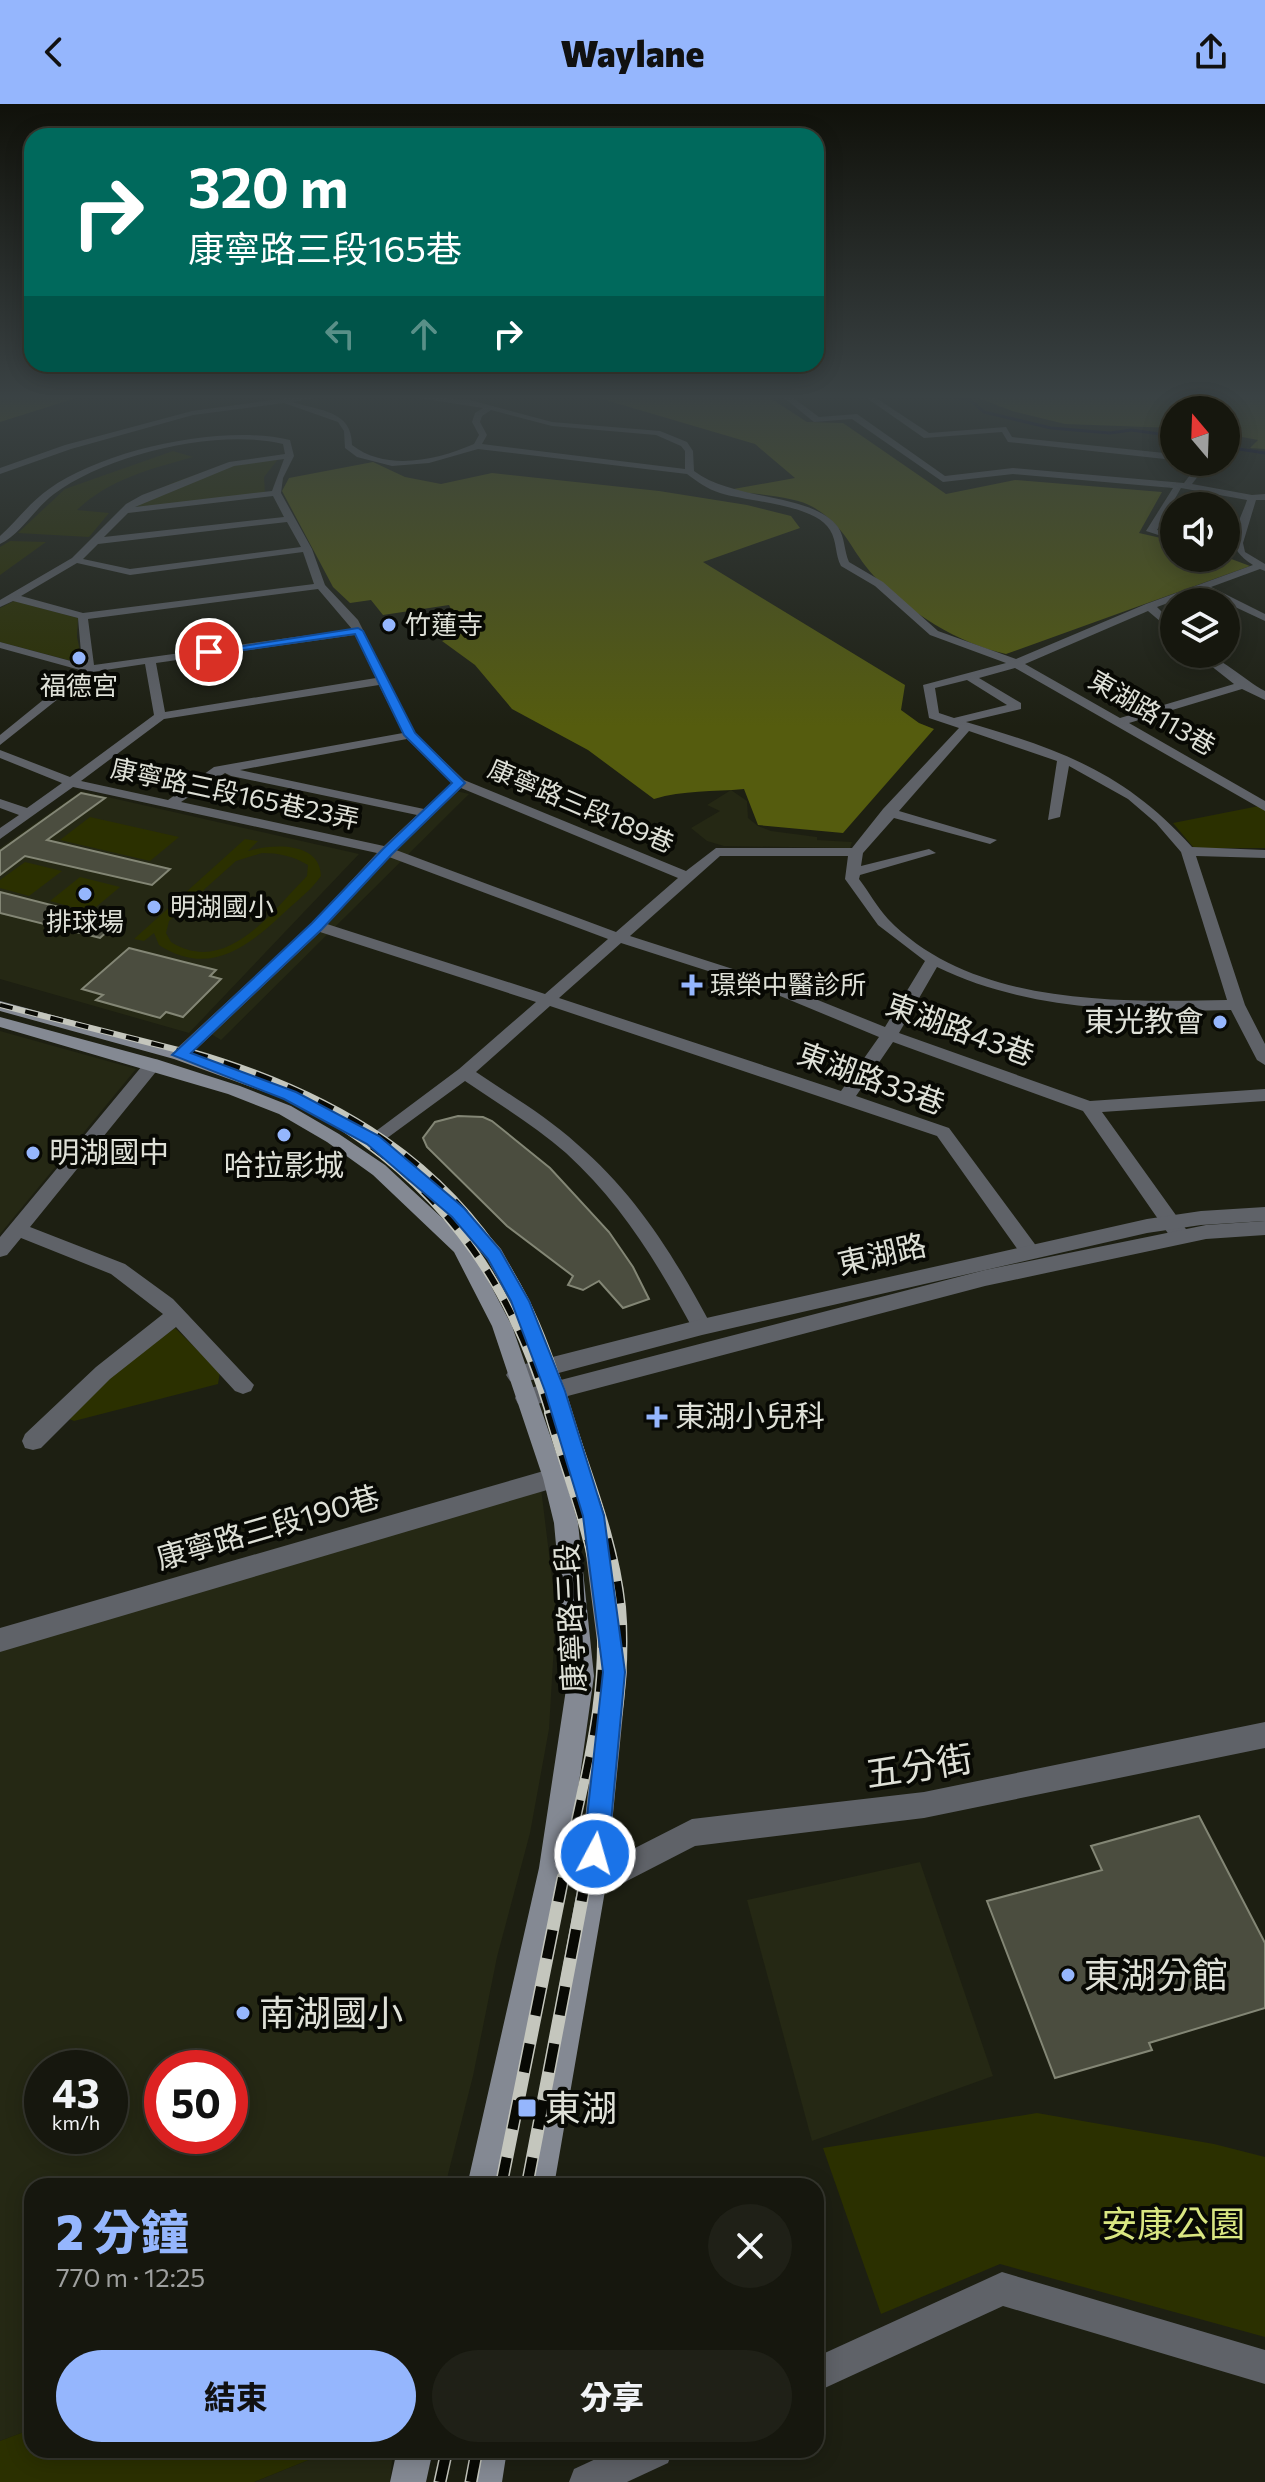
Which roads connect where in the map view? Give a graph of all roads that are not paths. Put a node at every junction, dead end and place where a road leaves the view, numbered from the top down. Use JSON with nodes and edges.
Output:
{"nodes":[{"id":1,"x":38,"y":505,"type":"edge"},
{"id":2,"x":134,"y":505,"type":"edge"},
{"id":3,"x":170,"y":505,"type":"edge"},
{"id":4,"x":282,"y":505,"type":"edge"},
{"id":5,"x":790,"y":505,"type":"edge"},
{"id":6,"x":1250,"y":505,"type":"edge"},
{"id":7,"x":125,"y":510,"type":"junction"},
{"id":8,"x":1160,"y":518,"type":"edge"},
{"id":9,"x":289,"y":519,"type":"junction"},
{"id":10,"x":1160,"y":533,"type":"edge"},
{"id":11,"x":0,"y":541,"type":"edge"},
{"id":12,"x":95,"y":541,"type":"junction"},
{"id":13,"x":307,"y":549,"type":"junction"},
{"id":14,"x":1241,"y":553,"type":"joint"},
{"id":15,"x":76,"y":560,"type":"junction"},
{"id":16,"x":1262,"y":567,"type":"edge"},
{"id":17,"x":320,"y":586,"type":"junction"},
{"id":18,"x":1204,"y":588,"type":"edge"},
{"id":19,"x":15,"y":598,"type":"junction"},
{"id":20,"x":1160,"y":603,"type":"edge"},
{"id":21,"x":0,"y":604,"type":"edge"},
{"id":22,"x":1150,"y":606,"type":"junction"},
{"id":23,"x":1240,"y":606,"type":"edge"},
{"id":24,"x":83,"y":616,"type":"junction"},
{"id":25,"x":1160,"y":616,"type":"edge"},
{"id":26,"x":1265,"y":618,"type":"edge"},
{"id":27,"x":358,"y":631,"type":"junction"},
{"id":28,"x":0,"y":645,"type":"edge"},
{"id":29,"x":150,"y":660,"type":"junction"},
{"id":30,"x":1014,"y":662,"type":"junction"},
{"id":31,"x":1221,"y":668,"type":"edge"},
{"id":32,"x":89,"y":669,"type":"junction"},
{"id":33,"x":968,"y":676,"type":"junction"},
{"id":34,"x":382,"y":681,"type":"junction"},
{"id":35,"x":1243,"y":685,"type":"junction"},
{"id":36,"x":1265,"y":696,"type":"edge"},
{"id":37,"x":160,"y":716,"type":"junction"},
{"id":38,"x":1121,"y":722,"type":"junction"},
{"id":39,"x":960,"y":724,"type":"junction"},
{"id":40,"x":410,"y":735,"type":"junction"},
{"id":41,"x":0,"y":741,"type":"edge"},
{"id":42,"x":0,"y":754,"type":"edge"},
{"id":43,"x":1064,"y":757,"type":"junction"},
{"id":44,"x":219,"y":770,"type":"junction"},
{"id":45,"x":73,"y":783,"type":"junction"},
{"id":46,"x":459,"y":783,"type":"junction"},
{"id":47,"x":0,"y":803,"type":"edge"},
{"id":48,"x":169,"y":805,"type":"junction"},
{"id":49,"x":1265,"y":807,"type":"edge"},
{"id":50,"x":888,"y":812,"type":"junction"},
{"id":51,"x":426,"y":813,"type":"junction"},
{"id":52,"x":30,"y":814,"type":"junction"},
{"id":53,"x":1053,"y":817,"type":"dead end"},
{"id":54,"x":0,"y":835,"type":"edge"},
{"id":55,"x":990,"y":840,"type":"dead end"},
{"id":56,"x":387,"y":851,"type":"junction"},
{"id":57,"x":1188,"y":851,"type":"junction"},
{"id":58,"x":856,"y":852,"type":"junction"},
{"id":59,"x":929,"y":853,"type":"dead end"},
{"id":60,"x":1265,"y":854,"type":"edge"},
{"id":61,"x":854,"y":872,"type":"junction"},
{"id":62,"x":687,"y":877,"type":"junction"},
{"id":63,"x":317,"y":926,"type":"junction"},
{"id":64,"x":617,"y":937,"type":"junction"},
{"id":65,"x":933,"y":961,"type":"junction"},
{"id":66,"x":546,"y":1000,"type":"junction"},
{"id":67,"x":1237,"y":1005,"type":"junction"},
{"id":68,"x":0,"y":1006,"type":"edge"},
{"id":69,"x":0,"y":1022,"type":"edge"},
{"id":70,"x":889,"y":1035,"type":"junction"},
{"id":71,"x":180,"y":1055,"type":"junction"},
{"id":72,"x":1265,"y":1060,"type":"edge"},
{"id":73,"x":153,"y":1064,"type":"junction"},
{"id":74,"x":465,"y":1073,"type":"junction"},
{"id":75,"x":1265,"y":1095,"type":"edge"},
{"id":76,"x":846,"y":1097,"type":"junction"},
{"id":77,"x":1090,"y":1109,"type":"junction"},
{"id":78,"x":373,"y":1140,"type":"junction"},
{"id":79,"x":1265,"y":1214,"type":"edge"},
{"id":80,"x":1265,"y":1228,"type":"edge"},
{"id":81,"x":17,"y":1229,"type":"junction"},
{"id":82,"x":1176,"y":1230,"type":"junction"},
{"id":83,"x":0,"y":1250,"type":"edge"},
{"id":84,"x":1030,"y":1252,"type":"junction"},
{"id":85,"x":177,"y":1315,"type":"junction"},
{"id":86,"x":702,"y":1327,"type":"junction"},
{"id":87,"x":549,"y":1379,"type":"junction"},
{"id":88,"x":243,"y":1385,"type":"dead end"},
{"id":89,"x":521,"y":1387,"type":"junction"},
{"id":90,"x":33,"y":1441,"type":"dead end"},
{"id":91,"x":554,"y":1478,"type":"junction"},
{"id":92,"x":0,"y":1640,"type":"edge"},
{"id":93,"x":1265,"y":1735,"type":"edge"},
{"id":94,"x":592,"y":1885,"type":"junction"},
{"id":95,"x":485,"y":2178,"type":"edge"},
{"id":96,"x":539,"y":2178,"type":"edge"},
{"id":97,"x":1265,"y":2367,"type":"edge"},
{"id":98,"x":824,"y":2371,"type":"edge"},
{"id":99,"x":413,"y":2458,"type":"edge"},
{"id":100,"x":488,"y":2458,"type":"edge"},
{"id":101,"x":638,"y":2458,"type":"edge"},
{"id":102,"x":408,"y":2482,"type":"edge"},
{"id":103,"x":484,"y":2482,"type":"edge"},
{"id":104,"x":587,"y":2482,"type":"edge"}],
"edges":[{"from":1,"to":11,"type":"street"},
{"from":2,"to":7,"type":"street"},
{"from":3,"to":7,"type":"street"},
{"from":4,"to":9,"type":"street","name":"康寧路三段189巷"},
{"from":5,"to":30,"type":"street","name":"東湖路113巷"},
{"from":6,"to":14,"type":"street"},
{"from":7,"to":12,"type":"street"},
{"from":8,"to":10,"type":"street"},
{"from":9,"to":12,"type":"street"},
{"from":9,"to":13,"type":"street","name":"康寧路三段189巷"},
{"from":12,"to":15,"type":"street"},
{"from":13,"to":15,"type":"street"},
{"from":13,"to":17,"type":"street","name":"康寧路三段189巷"},
{"from":14,"to":16,"type":"street"},
{"from":15,"to":19,"type":"street"},
{"from":16,"to":18,"type":"street","name":"東湖路113巷"},
{"from":17,"to":24,"type":"street"},
{"from":17,"to":27,"type":"street","name":"康寧路三段189巷"},
{"from":19,"to":21,"type":"street"},
{"from":19,"to":24,"type":"street"},
{"from":20,"to":22,"type":"street","name":"東湖路113巷"},
{"from":22,"to":25,"type":"street"},
{"from":22,"to":30,"type":"street","name":"東湖路113巷"},
{"from":23,"to":26,"type":"street"},
{"from":24,"to":32,"type":"street"},
{"from":27,"to":29,"type":"street"},
{"from":27,"to":34,"type":"street","name":"康寧路三段189巷"},
{"from":28,"to":32,"type":"street"},
{"from":29,"to":32,"type":"street"},
{"from":29,"to":37,"type":"street"},
{"from":30,"to":33,"type":"street"},
{"from":30,"to":38,"type":"street","name":"東湖路113巷"},
{"from":31,"to":35,"type":"street"},
{"from":32,"to":41,"type":"street"},
{"from":33,"to":39,"type":"street"},
{"from":33,"to":39,"type":"street"},
{"from":34,"to":37,"type":"street"},
{"from":34,"to":40,"type":"street","name":"康寧路三段189巷"},
{"from":35,"to":36,"type":"street"},
{"from":35,"to":38,"type":"street"},
{"from":37,"to":45,"type":"street"},
{"from":38,"to":49,"type":"street","name":"東湖路113巷"},
{"from":39,"to":43,"type":"street"},
{"from":39,"to":50,"type":"street"},
{"from":40,"to":44,"type":"street"},
{"from":40,"to":46,"type":"street","name":"康寧路三段189巷"},
{"from":42,"to":45,"type":"street","name":"康寧路三段165巷23弄"},
{"from":43,"to":53,"type":"street"},
{"from":43,"to":57,"type":"street"},
{"from":44,"to":48,"type":"street"},
{"from":44,"to":51,"type":"street"},
{"from":45,"to":48,"type":"street","name":"康寧路三段165巷23弄"},
{"from":45,"to":52,"type":"street"},
{"from":46,"to":51,"type":"street"},
{"from":46,"to":62,"type":"street","name":"康寧路三段189巷"},
{"from":47,"to":52,"type":"street"},
{"from":48,"to":56,"type":"street","name":"康寧路三段165巷23弄"},
{"from":50,"to":55,"type":"street"},
{"from":50,"to":58,"type":"street"},
{"from":51,"to":56,"type":"street"},
{"from":52,"to":54,"type":"street"},
{"from":56,"to":63,"type":"street"},
{"from":56,"to":64,"type":"street","name":"康寧路三段165巷23弄"},
{"from":57,"to":60,"type":"street"},
{"from":57,"to":67,"type":"street"},
{"from":58,"to":61,"type":"street"},
{"from":58,"to":62,"type":"street","name":"康寧路三段189巷"},
{"from":59,"to":61,"type":"street"},
{"from":61,"to":65,"type":"street"},
{"from":62,"to":64,"type":"street","name":"康寧路三段189巷"},
{"from":63,"to":66,"type":"street","name":"東湖路33巷"},
{"from":63,"to":71,"type":"street"},
{"from":64,"to":66,"type":"street","name":"康寧路三段189巷"},
{"from":64,"to":70,"type":"street","name":"東湖路43巷"},
{"from":65,"to":67,"type":"street"},
{"from":65,"to":70,"type":"street"},
{"from":66,"to":74,"type":"street","name":"康寧路三段189巷"},
{"from":66,"to":76,"type":"street","name":"東湖路33巷"},
{"from":67,"to":72,"type":"street"},
{"from":68,"to":71,"type":"main road","name":"康寧路三段"},
{"from":69,"to":73,"type":"main road","name":"康寧路三段"},
{"from":70,"to":76,"type":"street"},
{"from":70,"to":77,"type":"street","name":"東湖路43巷"},
{"from":71,"to":78,"type":"main road","name":"康寧路三段"},
{"from":73,"to":81,"type":"street"},
{"from":73,"to":89,"type":"main road","name":"康寧路三段"},
{"from":74,"to":78,"type":"street","name":"康寧路三段189巷"},
{"from":74,"to":86,"type":"street"},
{"from":75,"to":77,"type":"street"},
{"from":76,"to":84,"type":"street","name":"東湖路33巷"},
{"from":77,"to":82,"type":"street"},
{"from":78,"to":87,"type":"main road","name":"康寧路三段"},
{"from":79,"to":82,"type":"street","name":"東湖路"},
{"from":80,"to":82,"type":"street","name":"東湖路"},
{"from":81,"to":83,"type":"street"},
{"from":81,"to":85,"type":"street"},
{"from":82,"to":84,"type":"street","name":"東湖路"},
{"from":82,"to":87,"type":"street","name":"東湖路"},
{"from":84,"to":86,"type":"street","name":"東湖路"},
{"from":85,"to":88,"type":"street"},
{"from":85,"to":90,"type":"street"},
{"from":86,"to":87,"type":"street","name":"東湖路"},
{"from":87,"to":89,"type":"street","name":"東湖路"},
{"from":87,"to":94,"type":"main road","name":"康寧路三段"},
{"from":89,"to":91,"type":"main road","name":"康寧路三段"},
{"from":91,"to":92,"type":"street","name":"康寧路三段190巷"},
{"from":91,"to":95,"type":"main road","name":"康寧路三段"},
{"from":93,"to":94,"type":"street","name":"五分街"},
{"from":94,"to":96,"type":"main road","name":"康寧路三段"},
{"from":97,"to":98,"type":"street"},
{"from":99,"to":102,"type":"main road"},
{"from":100,"to":103,"type":"main road"},
{"from":101,"to":104,"type":"street"}]}
